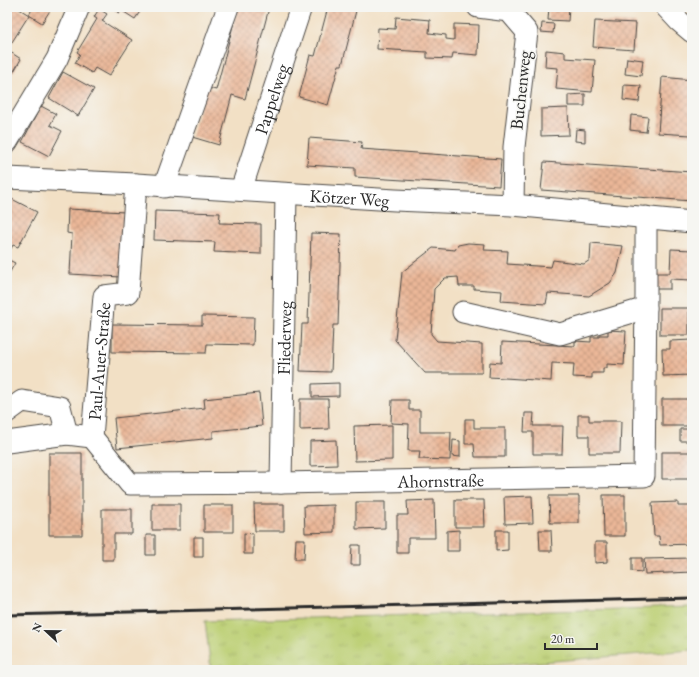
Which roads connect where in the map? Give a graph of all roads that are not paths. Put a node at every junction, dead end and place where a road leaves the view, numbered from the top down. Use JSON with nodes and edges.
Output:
{"nodes":[{"id":1,"x":79,"y":7,"type":"edge"},
{"id":2,"x":228,"y":7,"type":"edge"},
{"id":3,"x":301,"y":7,"type":"edge"},
{"id":4,"x":478,"y":7,"type":"edge"},
{"id":5,"x":666,"y":7,"type":"edge"},
{"id":6,"x":692,"y":32,"type":"edge"},
{"id":7,"x":7,"y":142,"type":"edge"},
{"id":8,"x":7,"y":178,"type":"edge"},
{"id":9,"x":136,"y":184,"type":"junction"},
{"id":10,"x":164,"y":186,"type":"junction"},
{"id":11,"x":241,"y":190,"type":"junction"},
{"id":12,"x":286,"y":194,"type":"junction"},
{"id":13,"x":512,"y":205,"type":"junction"},
{"id":14,"x":646,"y":217,"type":"junction"},
{"id":15,"x":692,"y":222,"type":"edge"},
{"id":16,"x":646,"y":308,"type":"junction"},
{"id":17,"x":462,"y":312,"type":"dead end"},
{"id":18,"x":7,"y":412,"type":"edge"},
{"id":19,"x":67,"y":434,"type":"junction"},
{"id":20,"x":92,"y":437,"type":"junction"},
{"id":21,"x":7,"y":442,"type":"edge"},
{"id":22,"x":281,"y":483,"type":"junction"}],
"edges":[{"from":1,"to":7,"type":"street"},
{"from":2,"to":10,"type":"street"},
{"from":3,"to":11,"type":"street","name":"Pappelweg"},
{"from":4,"to":13,"type":"street","name":"Buchenweg"},
{"from":5,"to":6,"type":"street"},
{"from":8,"to":9,"type":"street","name":"Kötzer Weg"},
{"from":9,"to":10,"type":"street","name":"Kötzer Weg"},
{"from":9,"to":20,"type":"street","name":"Paul-Auer-Straße"},
{"from":10,"to":11,"type":"street","name":"Kötzer Weg"},
{"from":11,"to":12,"type":"street","name":"Kötzer Weg"},
{"from":12,"to":13,"type":"street","name":"Kötzer Weg"},
{"from":12,"to":22,"type":"street","name":"Fliederweg"},
{"from":13,"to":14,"type":"street","name":"Kötzer Weg"},
{"from":14,"to":15,"type":"street","name":"Kötzer Weg"},
{"from":14,"to":16,"type":"street","name":"Ahornstraße"},
{"from":16,"to":17,"type":"street"},
{"from":16,"to":22,"type":"street","name":"Ahornstraße"},
{"from":18,"to":19,"type":"street","name":"Paul-Auer-Straße"},
{"from":19,"to":20,"type":"street","name":"Paul-Auer-Straße"},
{"from":19,"to":21,"type":"street","name":"Paul-Auer-Straße"},
{"from":20,"to":22,"type":"street","name":"Ahornstraße"}]}
